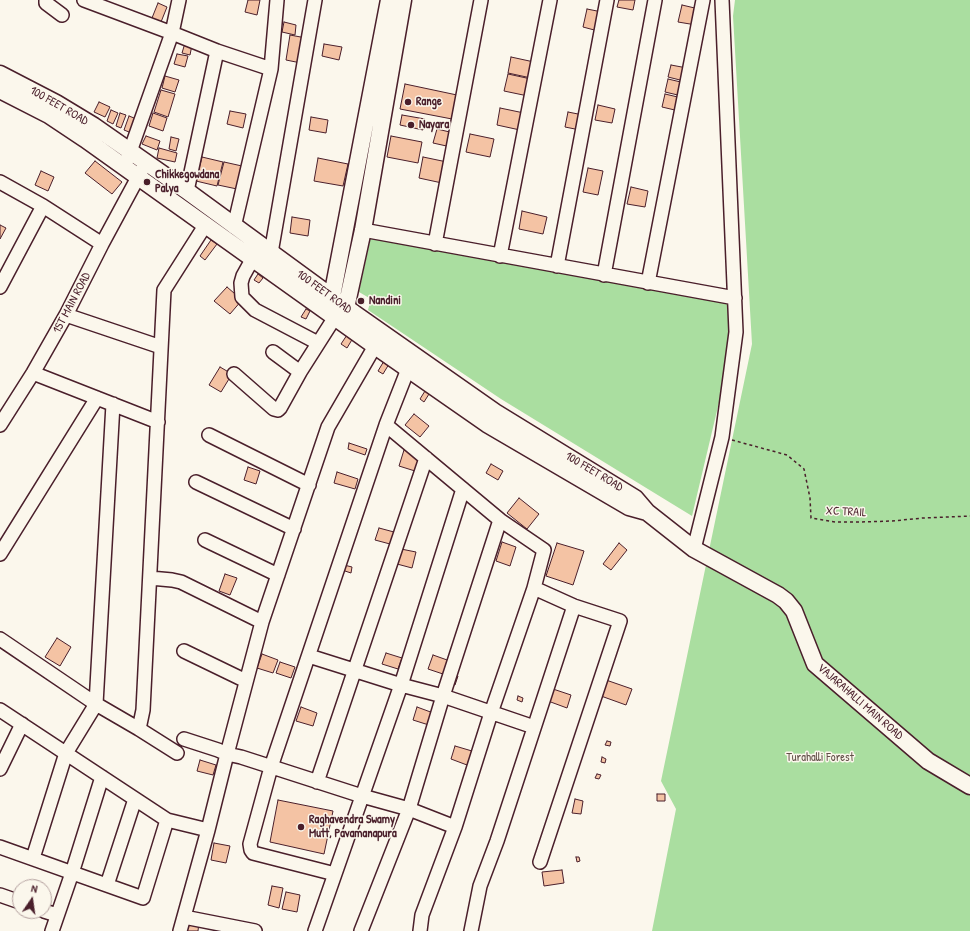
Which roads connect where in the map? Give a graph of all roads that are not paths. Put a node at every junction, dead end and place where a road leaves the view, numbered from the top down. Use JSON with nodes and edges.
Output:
{"nodes":[{"id":1,"x":46,"y":0,"type":"edge"},
{"id":2,"x":84,"y":0,"type":"edge"},
{"id":3,"x":179,"y":0,"type":"edge"},
{"id":4,"x":277,"y":0,"type":"edge"},
{"id":5,"x":315,"y":0,"type":"edge"},
{"id":6,"x":389,"y":0,"type":"edge"},
{"id":7,"x":403,"y":0,"type":"edge"},
{"id":8,"x":481,"y":0,"type":"edge"},
{"id":9,"x":550,"y":0,"type":"edge"},
{"id":10,"x":607,"y":0,"type":"edge"},
{"id":11,"x":655,"y":0,"type":"edge"},
{"id":12,"x":703,"y":0,"type":"edge"},
{"id":13,"x":717,"y":1,"type":"edge"},
{"id":14,"x":62,"y":15,"type":"dead end"},
{"id":15,"x":172,"y":33,"type":"junction"},
{"id":16,"x":217,"y":51,"type":"junction"},
{"id":17,"x":271,"y":69,"type":"junction"},
{"id":18,"x":0,"y":74,"type":"edge"},
{"id":19,"x":0,"y":90,"type":"edge"},
{"id":20,"x":368,"y":106,"type":"junction"},
{"id":21,"x":384,"y":109,"type":"junction"},
{"id":22,"x":127,"y":160,"type":"junction"},
{"id":23,"x":142,"y":170,"type":"junction"},
{"id":24,"x":2,"y":186,"type":"edge"},
{"id":25,"x":187,"y":191,"type":"junction"},
{"id":26,"x":44,"y":206,"type":"junction"},
{"id":27,"x":206,"y":224,"type":"junction"},
{"id":28,"x":234,"y":227,"type":"junction"},
{"id":29,"x":362,"y":230,"type":"junction"},
{"id":30,"x":102,"y":244,"type":"junction"},
{"id":31,"x":435,"y":244,"type":"junction"},
{"id":32,"x":271,"y":253,"type":"junction"},
{"id":33,"x":500,"y":256,"type":"junction"},
{"id":34,"x":253,"y":258,"type":"junction"},
{"id":35,"x":557,"y":266,"type":"junction"},
{"id":36,"x":604,"y":275,"type":"junction"},
{"id":37,"x":648,"y":283,"type":"junction"},
{"id":38,"x":0,"y":287,"type":"edge"},
{"id":39,"x":735,"y":298,"type":"junction"},
{"id":40,"x":337,"y":311,"type":"junction"},
{"id":41,"x":66,"y":315,"type":"junction"},
{"id":42,"x":318,"y":343,"type":"junction"},
{"id":43,"x":375,"y":346,"type":"junction"},
{"id":44,"x":161,"y":347,"type":"junction"},
{"id":45,"x":273,"y":352,"type":"dead end"},
{"id":46,"x":411,"y":363,"type":"junction"},
{"id":47,"x":300,"y":372,"type":"junction"},
{"id":48,"x":33,"y":373,"type":"junction"},
{"id":49,"x":234,"y":374,"type":"dead end"},
{"id":50,"x":97,"y":398,"type":"junction"},
{"id":51,"x":113,"y":404,"type":"junction"},
{"id":52,"x":158,"y":422,"type":"junction"},
{"id":53,"x":0,"y":425,"type":"edge"},
{"id":54,"x":386,"y":425,"type":"junction"},
{"id":55,"x":209,"y":435,"type":"dead end"},
{"id":56,"x":426,"y":458,"type":"junction"},
{"id":57,"x":196,"y":482,"type":"dead end"},
{"id":58,"x":309,"y":485,"type":"junction"},
{"id":59,"x":463,"y":489,"type":"junction"},
{"id":60,"x":500,"y":520,"type":"junction"},
{"id":61,"x":294,"y":529,"type":"junction"},
{"id":62,"x":205,"y":540,"type":"dead end"},
{"id":63,"x":694,"y":549,"type":"junction"},
{"id":64,"x":0,"y":554,"type":"edge"},
{"id":65,"x":278,"y":575,"type":"junction"},
{"id":66,"x":150,"y":578,"type":"junction"},
{"id":67,"x":534,"y":588,"type":"junction"},
{"id":68,"x":574,"y":606,"type":"junction"},
{"id":69,"x":262,"y":622,"type":"junction"},
{"id":70,"x":0,"y":638,"type":"edge"},
{"id":71,"x":184,"y":651,"type":"dead end"},
{"id":72,"x":309,"y":656,"type":"junction"},
{"id":73,"x":355,"y":670,"type":"junction"},
{"id":74,"x":246,"y":681,"type":"junction"},
{"id":75,"x":401,"y":685,"type":"junction"},
{"id":76,"x":443,"y":696,"type":"junction"},
{"id":77,"x":96,"y":704,"type":"junction"},
{"id":78,"x":0,"y":710,"type":"edge"},
{"id":79,"x":491,"y":713,"type":"junction"},
{"id":80,"x":22,"y":724,"type":"junction"},
{"id":81,"x":534,"y":727,"type":"junction"},
{"id":82,"x":139,"y":728,"type":"junction"},
{"id":83,"x":184,"y":739,"type":"dead end"},
{"id":84,"x":66,"y":753,"type":"junction"},
{"id":85,"x":177,"y":753,"type":"dead end"},
{"id":86,"x":227,"y":754,"type":"junction"},
{"id":87,"x":272,"y":767,"type":"junction"},
{"id":88,"x":0,"y":769,"type":"edge"},
{"id":89,"x":102,"y":777,"type":"junction"},
{"id":90,"x":317,"y":782,"type":"junction"},
{"id":91,"x":970,"y":786,"type":"edge"},
{"id":92,"x":362,"y":796,"type":"junction"},
{"id":93,"x":134,"y":799,"type":"junction"},
{"id":94,"x":409,"y":809,"type":"junction"},
{"id":95,"x":167,"y":820,"type":"junction"},
{"id":96,"x":455,"y":827,"type":"junction"},
{"id":97,"x":208,"y":830,"type":"junction"},
{"id":98,"x":0,"y":847,"type":"edge"},
{"id":99,"x":33,"y":858,"type":"junction"},
{"id":100,"x":540,"y":862,"type":"dead end"},
{"id":101,"x":72,"y":872,"type":"junction"},
{"id":102,"x":335,"y":874,"type":"junction"},
{"id":103,"x":107,"y":885,"type":"junction"},
{"id":104,"x":0,"y":895,"type":"edge"},
{"id":105,"x":12,"y":899,"type":"edge"},
{"id":106,"x":52,"y":913,"type":"edge"},
{"id":107,"x":57,"y":915,"type":"junction"},
{"id":108,"x":184,"y":916,"type":"junction"},
{"id":109,"x":52,"y":931,"type":"edge"},
{"id":110,"x":180,"y":931,"type":"edge"},
{"id":111,"x":255,"y":931,"type":"edge"},
{"id":112,"x":315,"y":931,"type":"edge"},
{"id":113,"x":361,"y":931,"type":"edge"},
{"id":114,"x":420,"y":931,"type":"edge"},
{"id":115,"x":471,"y":931,"type":"edge"}],
"edges":[{"from":1,"to":14,"type":"street"},
{"from":2,"to":15,"type":"street"},
{"from":3,"to":15,"type":"street"},
{"from":4,"to":17,"type":"street"},
{"from":5,"to":32,"type":"street"},
{"from":6,"to":20,"type":"main road"},
{"from":7,"to":21,"type":"main road"},
{"from":8,"to":31,"type":"street"},
{"from":9,"to":33,"type":"street"},
{"from":10,"to":35,"type":"street"},
{"from":11,"to":36,"type":"street"},
{"from":12,"to":37,"type":"street"},
{"from":13,"to":39,"type":"street"},
{"from":15,"to":16,"type":"street"},
{"from":15,"to":22,"type":"street"},
{"from":16,"to":17,"type":"street"},
{"from":16,"to":25,"type":"street"},
{"from":17,"to":28,"type":"street"},
{"from":18,"to":22,"type":"main road","name":"100 FEET ROAD"},
{"from":19,"to":22,"type":"main road","name":"100 FEET ROAD"},
{"from":20,"to":21,"type":"main road"},
{"from":20,"to":40,"type":"main road"},
{"from":21,"to":29,"type":"main road"},
{"from":22,"to":23,"type":"main road","name":"100 FEET ROAD"},
{"from":23,"to":25,"type":"main road","name":"100 FEET ROAD"},
{"from":23,"to":27,"type":"main road","name":"100 FEET ROAD"},
{"from":23,"to":30,"type":"street","name":"1ST MAIN ROAD"},
{"from":24,"to":26,"type":"street"},
{"from":25,"to":28,"type":"main road","name":"100 FEET ROAD"},
{"from":26,"to":30,"type":"street"},
{"from":26,"to":38,"type":"street"},
{"from":27,"to":34,"type":"main road","name":"100 FEET ROAD"},
{"from":27,"to":44,"type":"street"},
{"from":28,"to":32,"type":"main road","name":"100 FEET ROAD"},
{"from":29,"to":31,"type":"street"},
{"from":29,"to":40,"type":"main road"},
{"from":30,"to":41,"type":"street","name":"1ST MAIN ROAD"},
{"from":31,"to":33,"type":"street"},
{"from":32,"to":40,"type":"main road","name":"100 FEET ROAD"},
{"from":33,"to":35,"type":"street"},
{"from":34,"to":40,"type":"main road","name":"100 FEET ROAD"},
{"from":34,"to":42,"type":"street"},
{"from":35,"to":36,"type":"street"},
{"from":36,"to":37,"type":"street"},
{"from":37,"to":39,"type":"street"},
{"from":39,"to":63,"type":"street"},
{"from":40,"to":42,"type":"street"},
{"from":40,"to":43,"type":"main road","name":"100 FEET ROAD"},
{"from":40,"to":46,"type":"main road","name":"100 FEET ROAD"},
{"from":41,"to":44,"type":"street"},
{"from":41,"to":48,"type":"street","name":"1ST MAIN ROAD"},
{"from":42,"to":47,"type":"street"},
{"from":43,"to":46,"type":"main road","name":"100 FEET ROAD"},
{"from":43,"to":58,"type":"street"},
{"from":44,"to":52,"type":"street"},
{"from":45,"to":47,"type":"street"},
{"from":46,"to":54,"type":"street"},
{"from":46,"to":63,"type":"main road","name":"100 FEET ROAD"},
{"from":47,"to":49,"type":"street"},
{"from":48,"to":50,"type":"street"},
{"from":48,"to":53,"type":"street","name":"1ST MAIN ROAD"},
{"from":50,"to":51,"type":"street"},
{"from":50,"to":64,"type":"street"},
{"from":51,"to":52,"type":"street"},
{"from":51,"to":77,"type":"street"},
{"from":52,"to":66,"type":"street"},
{"from":54,"to":56,"type":"street"},
{"from":54,"to":72,"type":"street"},
{"from":55,"to":58,"type":"street"},
{"from":56,"to":59,"type":"street"},
{"from":56,"to":73,"type":"street"},
{"from":57,"to":61,"type":"street"},
{"from":58,"to":61,"type":"street"},
{"from":59,"to":60,"type":"street"},
{"from":59,"to":75,"type":"street"},
{"from":60,"to":67,"type":"street"},
{"from":60,"to":76,"type":"street"},
{"from":61,"to":65,"type":"street"},
{"from":62,"to":65,"type":"street"},
{"from":63,"to":91,"type":"main road","name":"VAJARAHALLI MAIN ROAD"},
{"from":65,"to":69,"type":"street"},
{"from":66,"to":69,"type":"street"},
{"from":66,"to":82,"type":"street"},
{"from":67,"to":68,"type":"street"},
{"from":67,"to":79,"type":"street"},
{"from":68,"to":81,"type":"street"},
{"from":68,"to":100,"type":"street"},
{"from":69,"to":74,"type":"street"},
{"from":70,"to":77,"type":"street"},
{"from":71,"to":74,"type":"street"},
{"from":72,"to":73,"type":"street"},
{"from":72,"to":87,"type":"street"},
{"from":73,"to":75,"type":"street"},
{"from":73,"to":90,"type":"street"},
{"from":74,"to":86,"type":"street"},
{"from":75,"to":76,"type":"street"},
{"from":75,"to":92,"type":"street"},
{"from":76,"to":79,"type":"street"},
{"from":76,"to":94,"type":"street"},
{"from":77,"to":82,"type":"street"},
{"from":77,"to":84,"type":"street"},
{"from":78,"to":80,"type":"street"},
{"from":79,"to":81,"type":"street"},
{"from":79,"to":96,"type":"street"},
{"from":80,"to":84,"type":"street"},
{"from":80,"to":88,"type":"street"},
{"from":81,"to":115,"type":"street"},
{"from":82,"to":85,"type":"street"},
{"from":83,"to":86,"type":"street"},
{"from":84,"to":89,"type":"street"},
{"from":84,"to":99,"type":"street"},
{"from":86,"to":87,"type":"street"},
{"from":86,"to":97,"type":"street"},
{"from":87,"to":90,"type":"street"},
{"from":87,"to":102,"type":"street"},
{"from":89,"to":93,"type":"street"},
{"from":89,"to":101,"type":"street"},
{"from":90,"to":92,"type":"street"},
{"from":92,"to":94,"type":"street"},
{"from":92,"to":102,"type":"street"},
{"from":93,"to":95,"type":"street"},
{"from":93,"to":103,"type":"street"},
{"from":94,"to":96,"type":"street"},
{"from":94,"to":113,"type":"street"},
{"from":95,"to":97,"type":"street"},
{"from":95,"to":103,"type":"street"},
{"from":96,"to":114,"type":"street"},
{"from":97,"to":108,"type":"street"},
{"from":98,"to":99,"type":"street"},
{"from":99,"to":101,"type":"street"},
{"from":101,"to":103,"type":"street"},
{"from":101,"to":107,"type":"street"},
{"from":102,"to":112,"type":"street"},
{"from":104,"to":105,"type":"street"},
{"from":106,"to":107,"type":"street"},
{"from":107,"to":109,"type":"street"},
{"from":108,"to":110,"type":"street"},
{"from":108,"to":111,"type":"street"}]}
